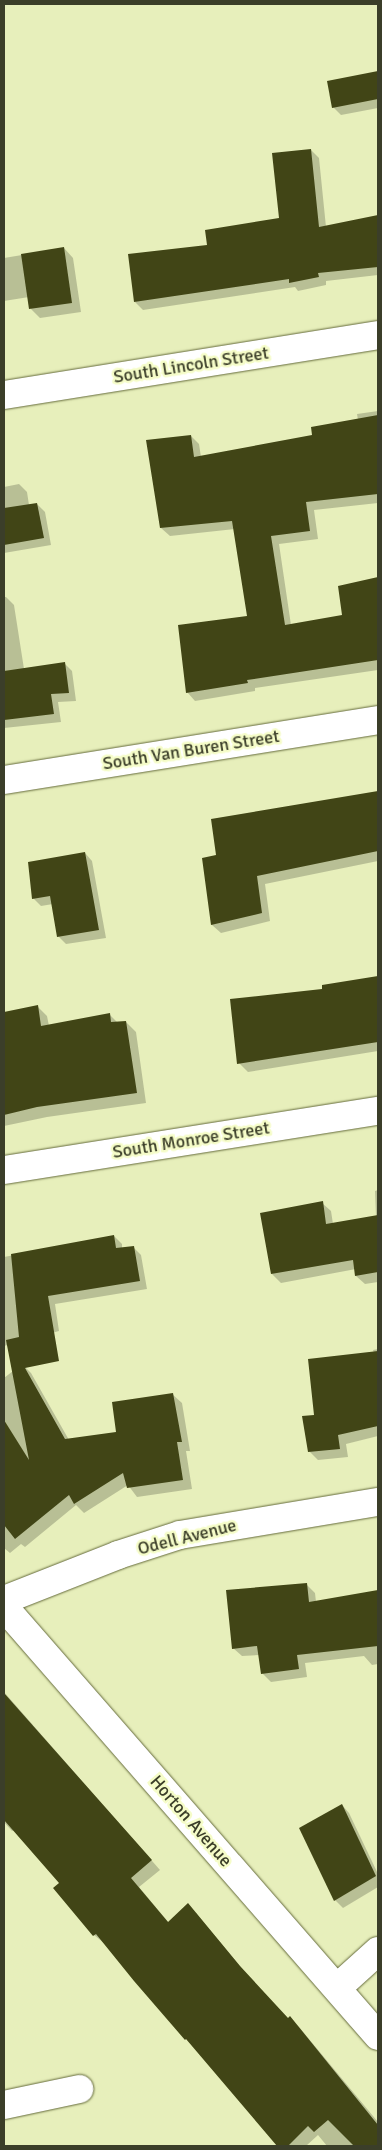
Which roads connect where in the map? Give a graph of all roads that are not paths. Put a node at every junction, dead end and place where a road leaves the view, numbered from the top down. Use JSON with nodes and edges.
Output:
{"nodes":[{"id":1,"x":378,"y":335,"type":"edge"},
{"id":2,"x":4,"y":396,"type":"edge"},
{"id":3,"x":378,"y":720,"type":"edge"},
{"id":4,"x":4,"y":780,"type":"edge"},
{"id":5,"x":378,"y":1111,"type":"edge"},
{"id":6,"x":4,"y":1170,"type":"edge"},
{"id":7,"x":378,"y":1502,"type":"edge"},
{"id":8,"x":4,"y":1600,"type":"edge"},
{"id":9,"x":4,"y":1607,"type":"edge"},
{"id":10,"x":378,"y":1952,"type":"edge"},
{"id":11,"x":337,"y":1988,"type":"junction"},
{"id":12,"x":378,"y":2036,"type":"edge"},
{"id":13,"x":79,"y":2089,"type":"dead end"},
{"id":14,"x":4,"y":2105,"type":"edge"}],
"edges":[{"from":1,"to":2,"type":"street","name":"South Lincoln Street"},
{"from":3,"to":4,"type":"street","name":"South Van Buren Street"},
{"from":5,"to":6,"type":"street","name":"South Monroe Street"},
{"from":7,"to":8,"type":"street","name":"Odell Avenue"},
{"from":9,"to":11,"type":"street","name":"Horton Avenue"},
{"from":10,"to":11,"type":"street"},
{"from":11,"to":12,"type":"street","name":"Horton Avenue"},
{"from":13,"to":14,"type":"street"}]}
